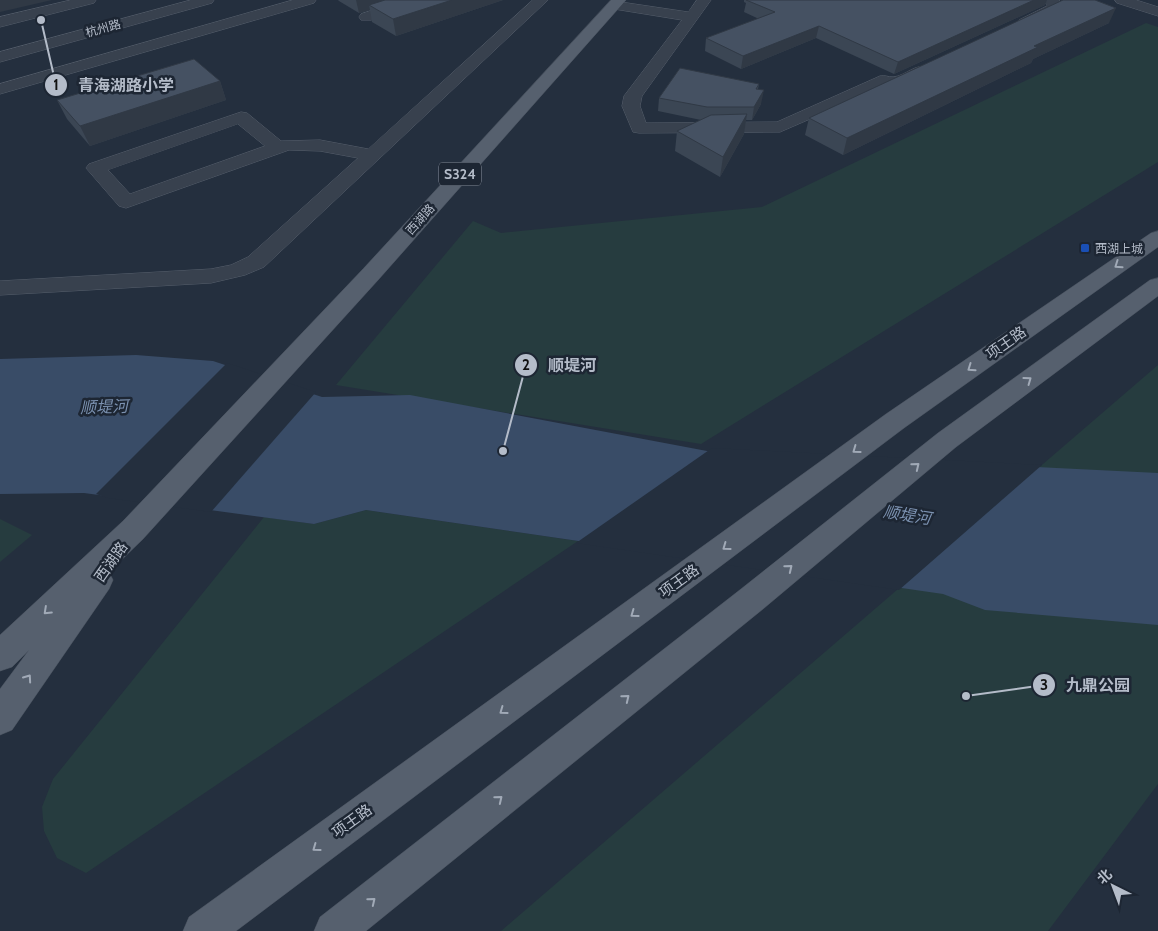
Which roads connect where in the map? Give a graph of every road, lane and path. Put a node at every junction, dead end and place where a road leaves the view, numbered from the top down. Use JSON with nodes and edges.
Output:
{"nodes":[{"id":1,"x":89,"y":0,"type":"edge"},
{"id":2,"x":207,"y":0,"type":"edge"},
{"id":3,"x":309,"y":0,"type":"edge"},
{"id":4,"x":418,"y":0,"type":"edge"},
{"id":5,"x":541,"y":0,"type":"edge"},
{"id":6,"x":704,"y":0,"type":"edge"},
{"id":7,"x":1051,"y":0,"type":"edge"},
{"id":8,"x":1122,"y":0,"type":"edge"},
{"id":9,"x":616,"y":3,"type":"edge"},
{"id":10,"x":1158,"y":12,"type":"edge"},
{"id":11,"x":366,"y":17,"type":"dead end"},
{"id":12,"x":691,"y":18,"type":"junction"},
{"id":13,"x":0,"y":22,"type":"edge"},
{"id":14,"x":1005,"y":32,"type":"edge"},
{"id":15,"x":0,"y":57,"type":"edge"},
{"id":16,"x":936,"y":64,"type":"edge"},
{"id":17,"x":0,"y":89,"type":"edge"},
{"id":18,"x":277,"y":147,"type":"dead end"},
{"id":19,"x":371,"y":156,"type":"junction"},
{"id":20,"x":1158,"y":237,"type":"edge"},
{"id":21,"x":1158,"y":285,"type":"edge"},
{"id":22,"x":0,"y":288,"type":"edge"},
{"id":23,"x":133,"y":530,"type":"junction"},
{"id":24,"x":0,"y":656,"type":"edge"},
{"id":25,"x":0,"y":718,"type":"edge"},
{"id":26,"x":203,"y":931,"type":"edge"},
{"id":27,"x":334,"y":931,"type":"edge"}],
"edges":[{"from":1,"to":13,"type":"street"},
{"from":2,"to":15,"type":"street","name":"杭州路"},
{"from":3,"to":17,"type":"street"},
{"from":4,"to":11,"type":"street"},
{"from":5,"to":19,"type":"street"},
{"from":6,"to":12,"type":"street"},
{"from":7,"to":14,"type":"street"},
{"from":8,"to":10,"type":"street"},
{"from":9,"to":12,"type":"street"},
{"from":9,"to":23,"type":"main road","name":"西湖路","number":"S324"},
{"from":12,"to":16,"type":"street"},
{"from":18,"to":19,"type":"street"},
{"from":19,"to":22,"type":"street"},
{"from":20,"to":26,"type":"main road","name":"项王路","one_way":true},
{"from":27,"to":21,"type":"main road","one_way":true},
{"from":23,"to":24,"type":"main road","name":"西湖路","one_way":true},
{"from":25,"to":23,"type":"main road","name":"西湖路","one_way":true}]}
